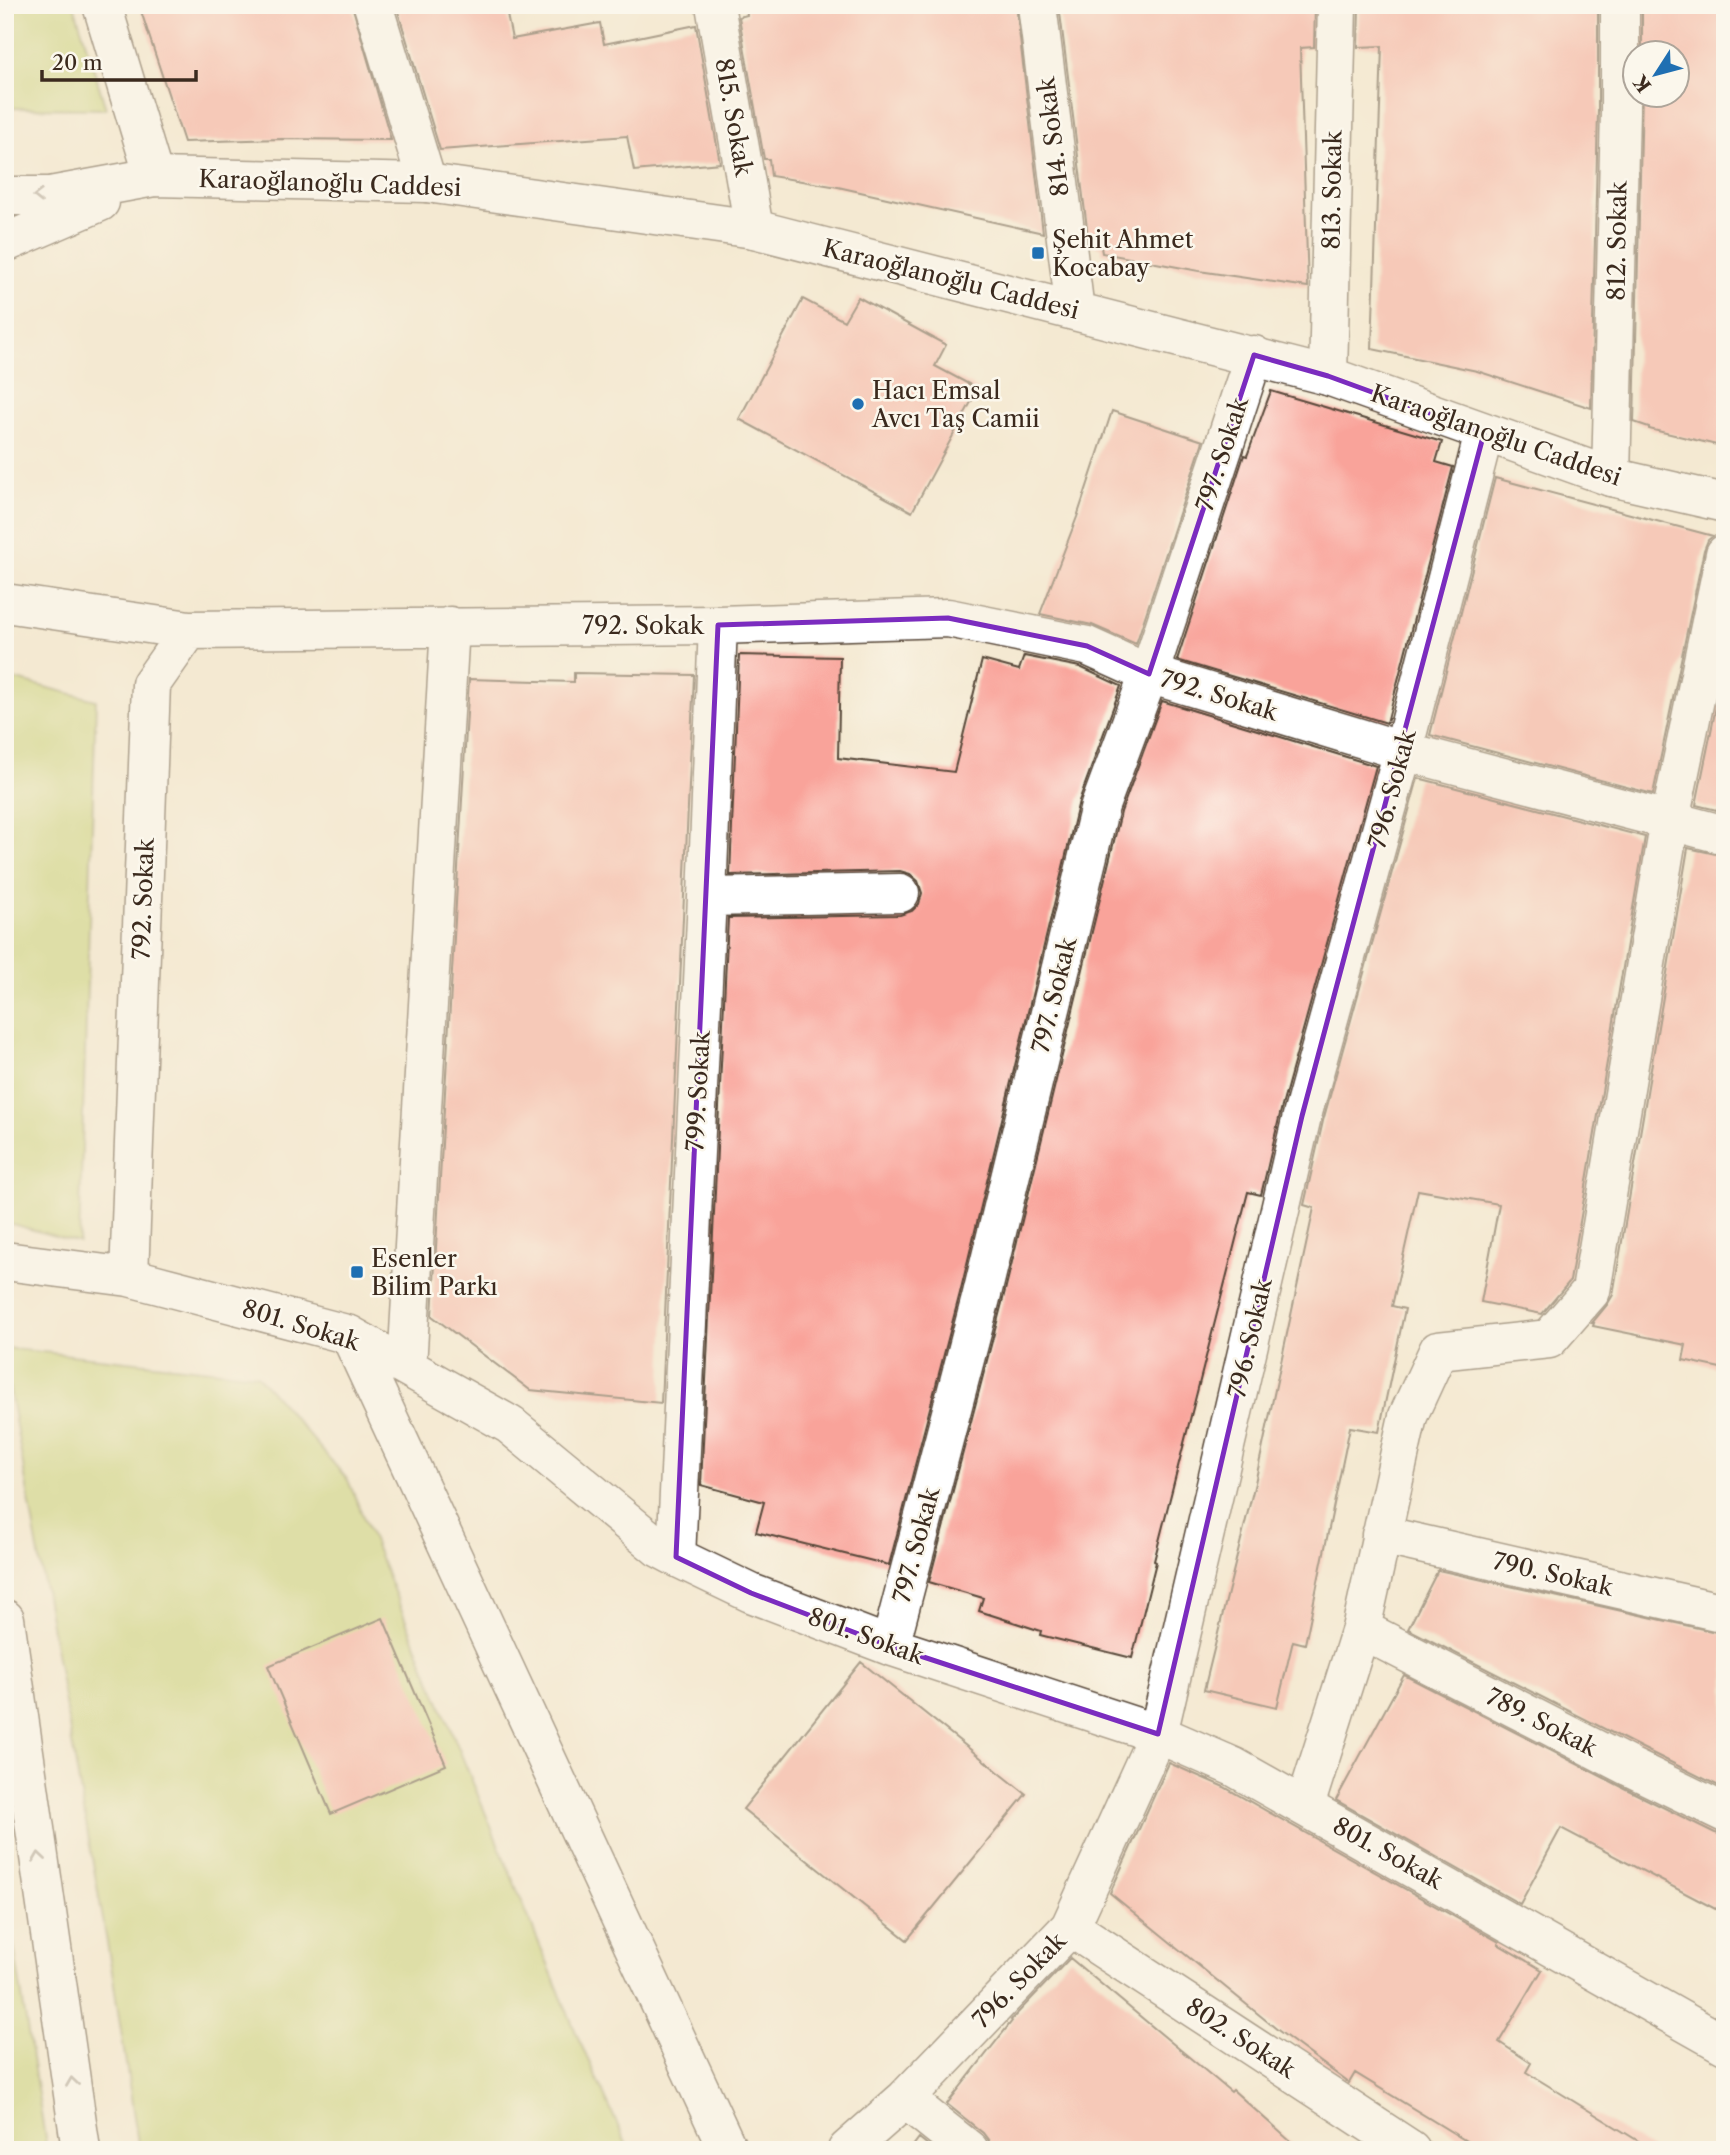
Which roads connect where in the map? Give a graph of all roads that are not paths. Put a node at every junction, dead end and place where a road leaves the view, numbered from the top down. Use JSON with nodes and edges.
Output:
{"nodes":[{"id":1,"x":102,"y":5,"type":"edge"},
{"id":2,"x":373,"y":5,"type":"edge"},
{"id":3,"x":715,"y":5,"type":"edge"},
{"id":4,"x":1037,"y":5,"type":"edge"},
{"id":5,"x":1337,"y":5,"type":"edge"},
{"id":6,"x":1620,"y":5,"type":"edge"},
{"id":7,"x":154,"y":177,"type":"junction"},
{"id":8,"x":427,"y":183,"type":"junction"},
{"id":9,"x":5,"y":196,"type":"edge"},
{"id":10,"x":754,"y":229,"type":"junction"},
{"id":11,"x":5,"y":243,"type":"edge"},
{"id":12,"x":1074,"y":311,"type":"junction"},
{"id":13,"x":1254,"y":355,"type":"junction"},
{"id":14,"x":1328,"y":376,"type":"junction"},
{"id":15,"x":1484,"y":433,"type":"junction"},
{"id":16,"x":1611,"y":477,"type":"junction"},
{"id":17,"x":1725,"y":503,"type":"edge"},
{"id":18,"x":1725,"y":554,"type":"edge"},
{"id":19,"x":5,"y":603,"type":"edge"},
{"id":20,"x":718,"y":625,"type":"junction"},
{"id":21,"x":450,"y":626,"type":"junction"},
{"id":22,"x":189,"y":630,"type":"junction"},
{"id":23,"x":1149,"y":674,"type":"junction"},
{"id":24,"x":1403,"y":751,"type":"junction"},
{"id":25,"x":1670,"y":820,"type":"junction"},
{"id":26,"x":1725,"y":835,"type":"edge"},
{"id":27,"x":900,"y":893,"type":"dead end"},
{"id":28,"x":707,"y":897,"type":"junction"},
{"id":29,"x":5,"y":1261,"type":"edge"},
{"id":30,"x":129,"y":1277,"type":"junction"},
{"id":31,"x":350,"y":1335,"type":"junction"},
{"id":32,"x":407,"y":1367,"type":"junction"},
{"id":33,"x":1381,"y":1535,"type":"junction"},
{"id":34,"x":676,"y":1557,"type":"junction"},
{"id":35,"x":1725,"y":1613,"type":"edge"},
{"id":36,"x":5,"y":1619,"type":"edge"},
{"id":37,"x":1361,"y":1629,"type":"junction"},
{"id":38,"x":890,"y":1646,"type":"junction"},
{"id":39,"x":1158,"y":1734,"type":"junction"},
{"id":40,"x":1305,"y":1807,"type":"junction"},
{"id":41,"x":1725,"y":1812,"type":"edge"},
{"id":42,"x":1070,"y":1927,"type":"junction"},
{"id":43,"x":1725,"y":2045,"type":"edge"},
{"id":44,"x":905,"y":2099,"type":"junction"},
{"id":45,"x":81,"y":2150,"type":"edge"},
{"id":46,"x":728,"y":2150,"type":"edge"},
{"id":47,"x":847,"y":2150,"type":"edge"},
{"id":48,"x":969,"y":2150,"type":"edge"},
{"id":49,"x":1411,"y":2150,"type":"edge"}],
"edges":[{"from":1,"to":7,"type":"street"},
{"from":2,"to":8,"type":"street"},
{"from":3,"to":10,"type":"street","name":"815. Sokak"},
{"from":4,"to":12,"type":"street","name":"814. Sokak"},
{"from":5,"to":14,"type":"street","name":"813. Sokak"},
{"from":6,"to":16,"type":"street","name":"812. Sokak"},
{"from":7,"to":8,"type":"street","name":"Karaoğlanoğlu Caddesi"},
{"from":7,"to":9,"type":"street","one_way":true},
{"from":7,"to":11,"type":"street"},
{"from":8,"to":10,"type":"street","name":"Karaoğlanoğlu Caddesi"},
{"from":10,"to":12,"type":"street","name":"Karaoğlanoğlu Caddesi"},
{"from":12,"to":13,"type":"street","name":"Karaoğlanoğlu Caddesi"},
{"from":13,"to":14,"type":"street","name":"Karaoğlanoğlu Caddesi"},
{"from":13,"to":23,"type":"street","name":"797. Sokak"},
{"from":14,"to":15,"type":"street","name":"Karaoğlanoğlu Caddesi"},
{"from":15,"to":16,"type":"street","name":"Karaoğlanoğlu Caddesi"},
{"from":15,"to":24,"type":"street","name":"796. Sokak"},
{"from":16,"to":17,"type":"street","name":"Karaoğlanoğlu Caddesi"},
{"from":18,"to":25,"type":"street"},
{"from":19,"to":22,"type":"street"},
{"from":20,"to":21,"type":"street","name":"792. Sokak"},
{"from":20,"to":23,"type":"street","name":"792. Sokak"},
{"from":20,"to":28,"type":"street","name":"799. Sokak"},
{"from":21,"to":22,"type":"street","name":"792. Sokak"},
{"from":21,"to":32,"type":"street"},
{"from":22,"to":30,"type":"street","name":"792. Sokak"},
{"from":23,"to":24,"type":"street","name":"792. Sokak"},
{"from":23,"to":38,"type":"street","name":"797. Sokak"},
{"from":24,"to":25,"type":"street","name":"792. Sokak"},
{"from":24,"to":39,"type":"street","name":"796. Sokak"},
{"from":25,"to":26,"type":"street","name":"792. Sokak"},
{"from":25,"to":33,"type":"street"},
{"from":27,"to":28,"type":"street"},
{"from":28,"to":34,"type":"street","name":"799. Sokak"},
{"from":29,"to":30,"type":"street","name":"801. Sokak"},
{"from":30,"to":31,"type":"street","name":"801. Sokak"},
{"from":31,"to":32,"type":"street","name":"801. Sokak"},
{"from":31,"to":46,"type":"street"},
{"from":32,"to":34,"type":"street","name":"801. Sokak"},
{"from":33,"to":35,"type":"street","name":"790. Sokak"},
{"from":33,"to":37,"type":"street"},
{"from":34,"to":38,"type":"street","name":"801. Sokak"},
{"from":45,"to":36,"type":"street","one_way":true},
{"from":37,"to":40,"type":"street"},
{"from":37,"to":41,"type":"street","name":"789. Sokak"},
{"from":38,"to":39,"type":"street","name":"801. Sokak"},
{"from":39,"to":40,"type":"street","name":"801. Sokak"},
{"from":39,"to":42,"type":"street","name":"796. Sokak"},
{"from":40,"to":43,"type":"street","name":"801. Sokak"},
{"from":42,"to":44,"type":"street","name":"796. Sokak"},
{"from":42,"to":49,"type":"street","name":"802. Sokak"},
{"from":44,"to":47,"type":"street","name":"796. Sokak"},
{"from":44,"to":48,"type":"street"}]}
